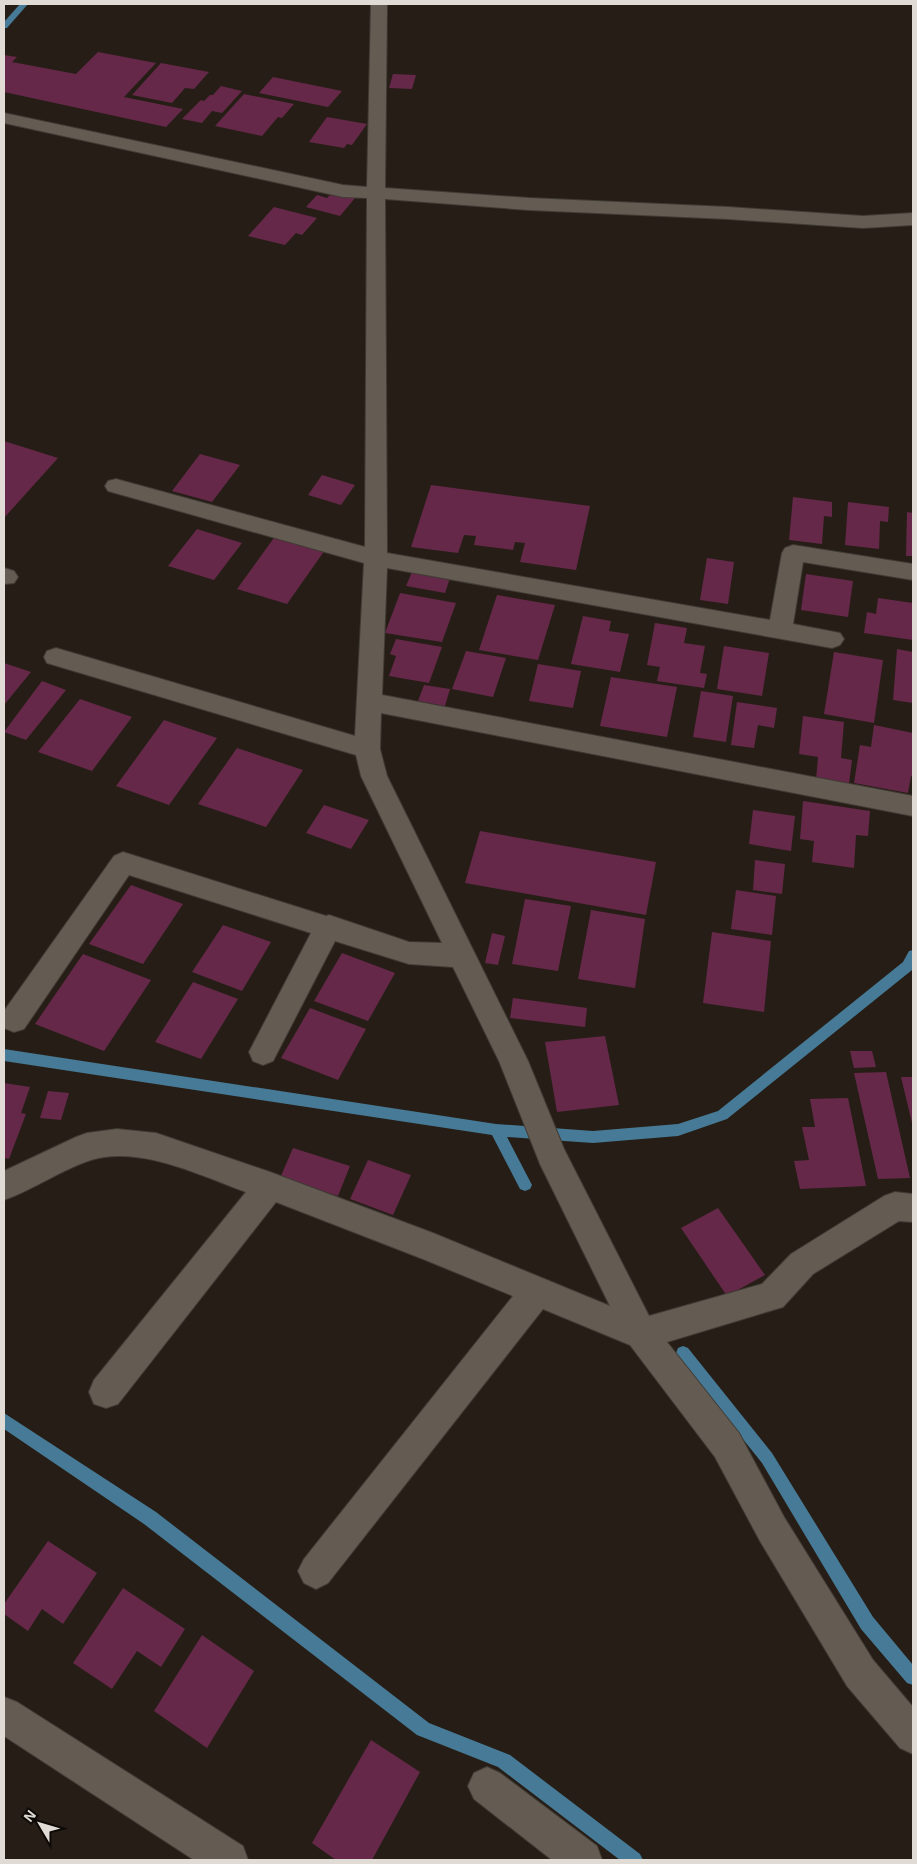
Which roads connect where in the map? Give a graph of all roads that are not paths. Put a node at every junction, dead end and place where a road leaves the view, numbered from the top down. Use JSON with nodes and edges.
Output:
{"nodes":[{"id":1,"x":379,"y":4,"type":"edge"},
{"id":2,"x":4,"y":118,"type":"edge"},
{"id":3,"x":376,"y":194,"type":"junction"},
{"id":4,"x":913,"y":219,"type":"edge"},
{"id":5,"x":116,"y":486,"type":"dead end"},
{"id":6,"x":376,"y":558,"type":"junction"},
{"id":7,"x":913,"y":572,"type":"edge"},
{"id":8,"x":780,"y":629,"type":"junction"},
{"id":9,"x":832,"y":639,"type":"dead end"},
{"id":10,"x":56,"y":657,"type":"dead end"},
{"id":11,"x":370,"y":702,"type":"junction"},
{"id":12,"x":367,"y":749,"type":"junction"},
{"id":13,"x":913,"y":806,"type":"edge"},
{"id":14,"x":329,"y":926,"type":"junction"},
{"id":15,"x":462,"y":956,"type":"junction"},
{"id":16,"x":14,"y":1020,"type":"dead end"},
{"id":17,"x":263,"y":1052,"type":"dead end"},
{"id":18,"x":4,"y":1186,"type":"edge"},
{"id":19,"x":270,"y":1186,"type":"junction"},
{"id":20,"x":913,"y":1208,"type":"edge"},
{"id":21,"x":537,"y":1291,"type":"junction"},
{"id":22,"x":641,"y":1334,"type":"junction"},
{"id":23,"x":106,"y":1392,"type":"dead end"},
{"id":24,"x":316,"y":1572,"type":"dead end"},
{"id":25,"x":4,"y":1715,"type":"edge"},
{"id":26,"x":913,"y":1735,"type":"edge"},
{"id":27,"x":487,"y":1786,"type":"dead end"},
{"id":28,"x":229,"y":1860,"type":"edge"},
{"id":29,"x":583,"y":1860,"type":"edge"}],
"edges":[{"from":1,"to":3,"type":"street"},
{"from":2,"to":3,"type":"street"},
{"from":3,"to":4,"type":"street"},
{"from":3,"to":6,"type":"street"},
{"from":5,"to":6,"type":"street"},
{"from":6,"to":8,"type":"street"},
{"from":6,"to":11,"type":"street"},
{"from":7,"to":8,"type":"street"},
{"from":8,"to":9,"type":"street"},
{"from":10,"to":12,"type":"street"},
{"from":11,"to":12,"type":"street"},
{"from":11,"to":13,"type":"street"},
{"from":12,"to":15,"type":"street"},
{"from":14,"to":15,"type":"street"},
{"from":14,"to":16,"type":"street"},
{"from":14,"to":17,"type":"street"},
{"from":15,"to":22,"type":"street"},
{"from":18,"to":19,"type":"street"},
{"from":19,"to":21,"type":"street"},
{"from":19,"to":23,"type":"street"},
{"from":20,"to":22,"type":"street"},
{"from":21,"to":22,"type":"street"},
{"from":21,"to":24,"type":"street"},
{"from":22,"to":26,"type":"street"},
{"from":25,"to":28,"type":"street"},
{"from":27,"to":29,"type":"street"}]}
